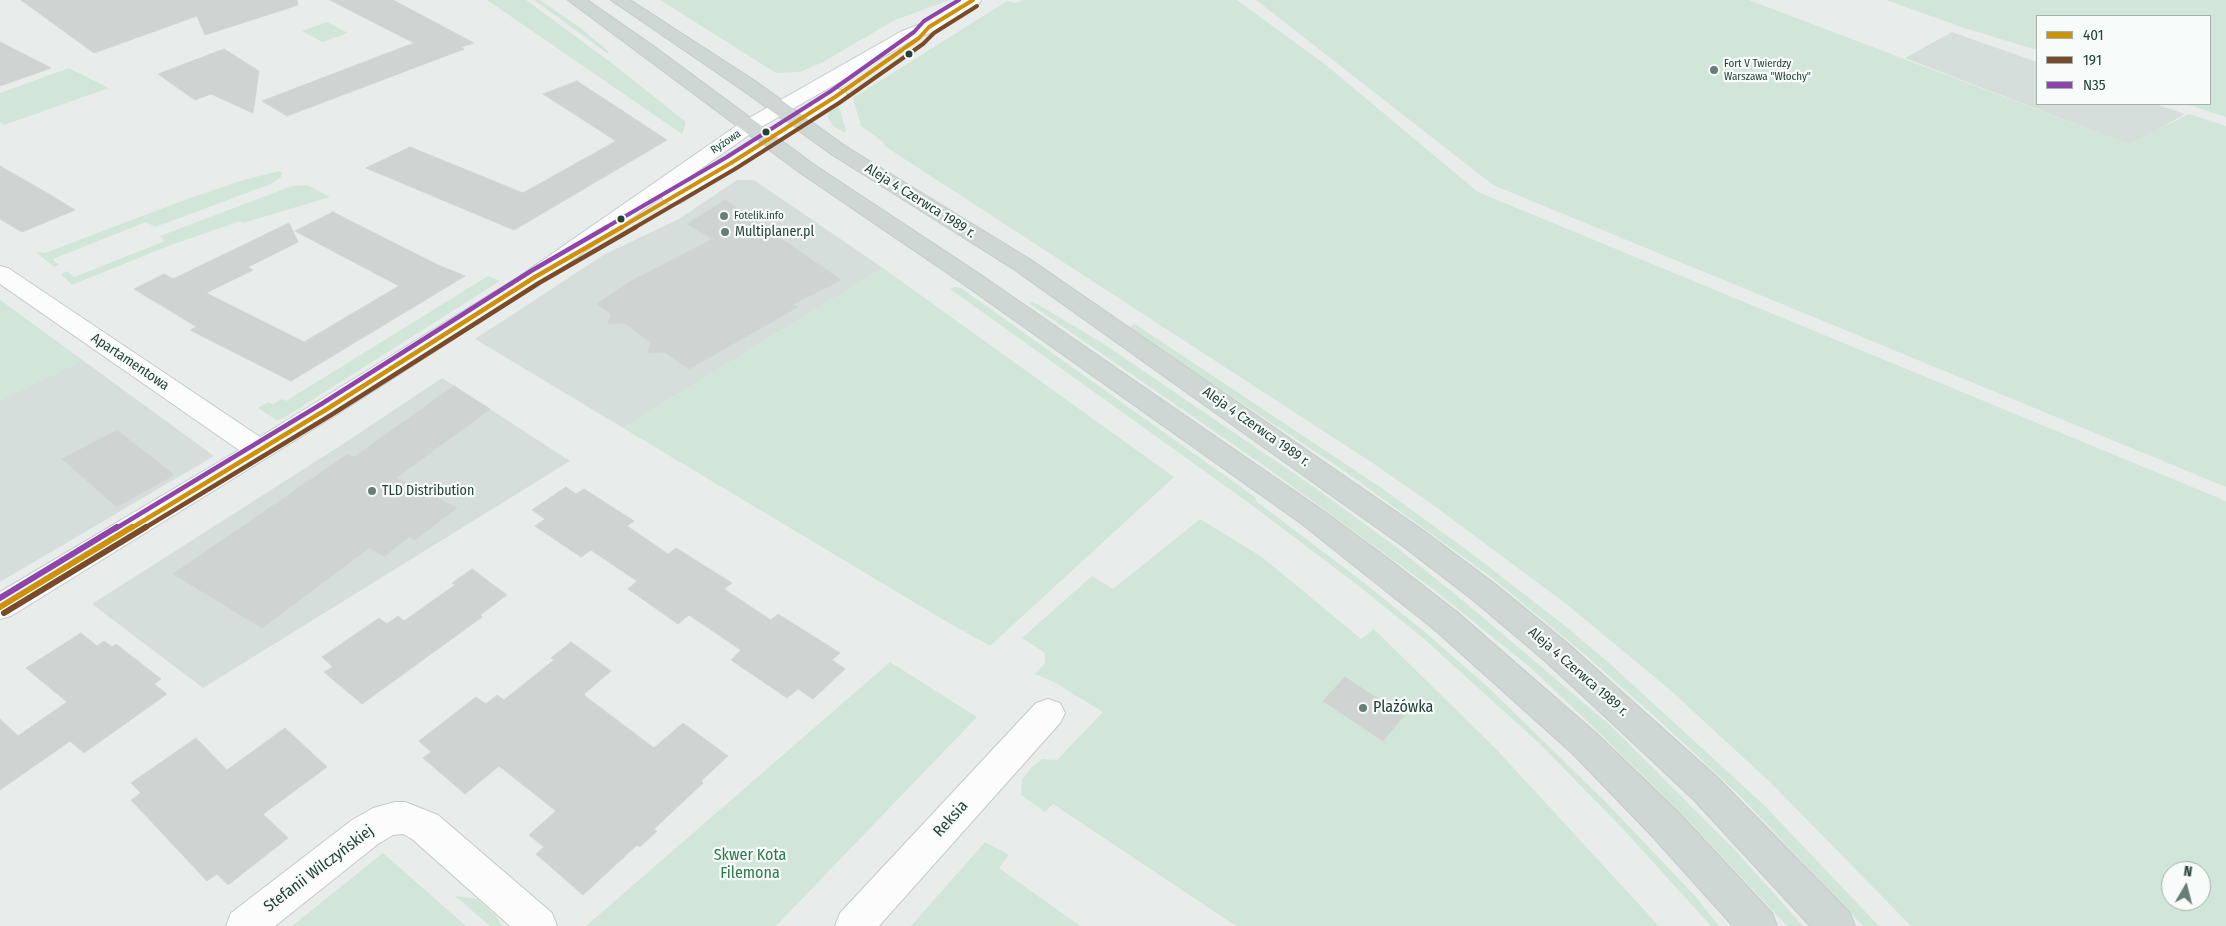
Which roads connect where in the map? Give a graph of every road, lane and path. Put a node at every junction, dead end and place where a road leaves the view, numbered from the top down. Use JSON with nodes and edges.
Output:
{"nodes":[{"id":1,"x":576,"y":0,"type":"edge"},
{"id":2,"x":619,"y":0,"type":"edge"},
{"id":3,"x":973,"y":0,"type":"edge"},
{"id":4,"x":928,"y":27,"type":"junction"},
{"id":5,"x":780,"y":109,"type":"junction"},
{"id":6,"x":797,"y":121,"type":"junction"},
{"id":7,"x":758,"y":132,"type":"junction"},
{"id":8,"x":0,"y":273,"type":"edge"},
{"id":9,"x":260,"y":450,"type":"junction"},
{"id":10,"x":0,"y":607,"type":"edge"},
{"id":11,"x":1048,"y":713,"type":"dead end"},
{"id":12,"x":245,"y":926,"type":"edge"},
{"id":13,"x":538,"y":926,"type":"edge"},
{"id":14,"x":854,"y":926,"type":"edge"},
{"id":15,"x":1758,"y":926,"type":"edge"},
{"id":16,"x":1836,"y":926,"type":"edge"}],
"edges":[{"from":1,"to":7,"type":"main road"},
{"from":2,"to":5,"type":"main road","name":"Aleja 4 Czerwca 1989 r."},
{"from":3,"to":4,"type":"street","name":"Ryżowa"},
{"from":4,"to":5,"type":"street","name":"Ryżowa"},
{"from":4,"to":6,"type":"street","name":"Ryżowa"},
{"from":5,"to":6,"type":"main road","name":"Aleja 4 Czerwca 1989 r."},
{"from":5,"to":7,"type":"street","name":"Ryżowa"},
{"from":6,"to":7,"type":"street","name":"Ryżowa"},
{"from":6,"to":16,"type":"main road","name":"Aleja 4 Czerwca 1989 r."},
{"from":7,"to":9,"type":"street","name":"Ryżowa"},
{"from":7,"to":15,"type":"main road"},
{"from":8,"to":9,"type":"street","name":"Apartamentowa"},
{"from":9,"to":10,"type":"street","name":"Ryżowa"},
{"from":11,"to":14,"type":"street","name":"Reksia"},
{"from":12,"to":13,"type":"street","name":"Stefanii Wilczyńskiej"}]}
